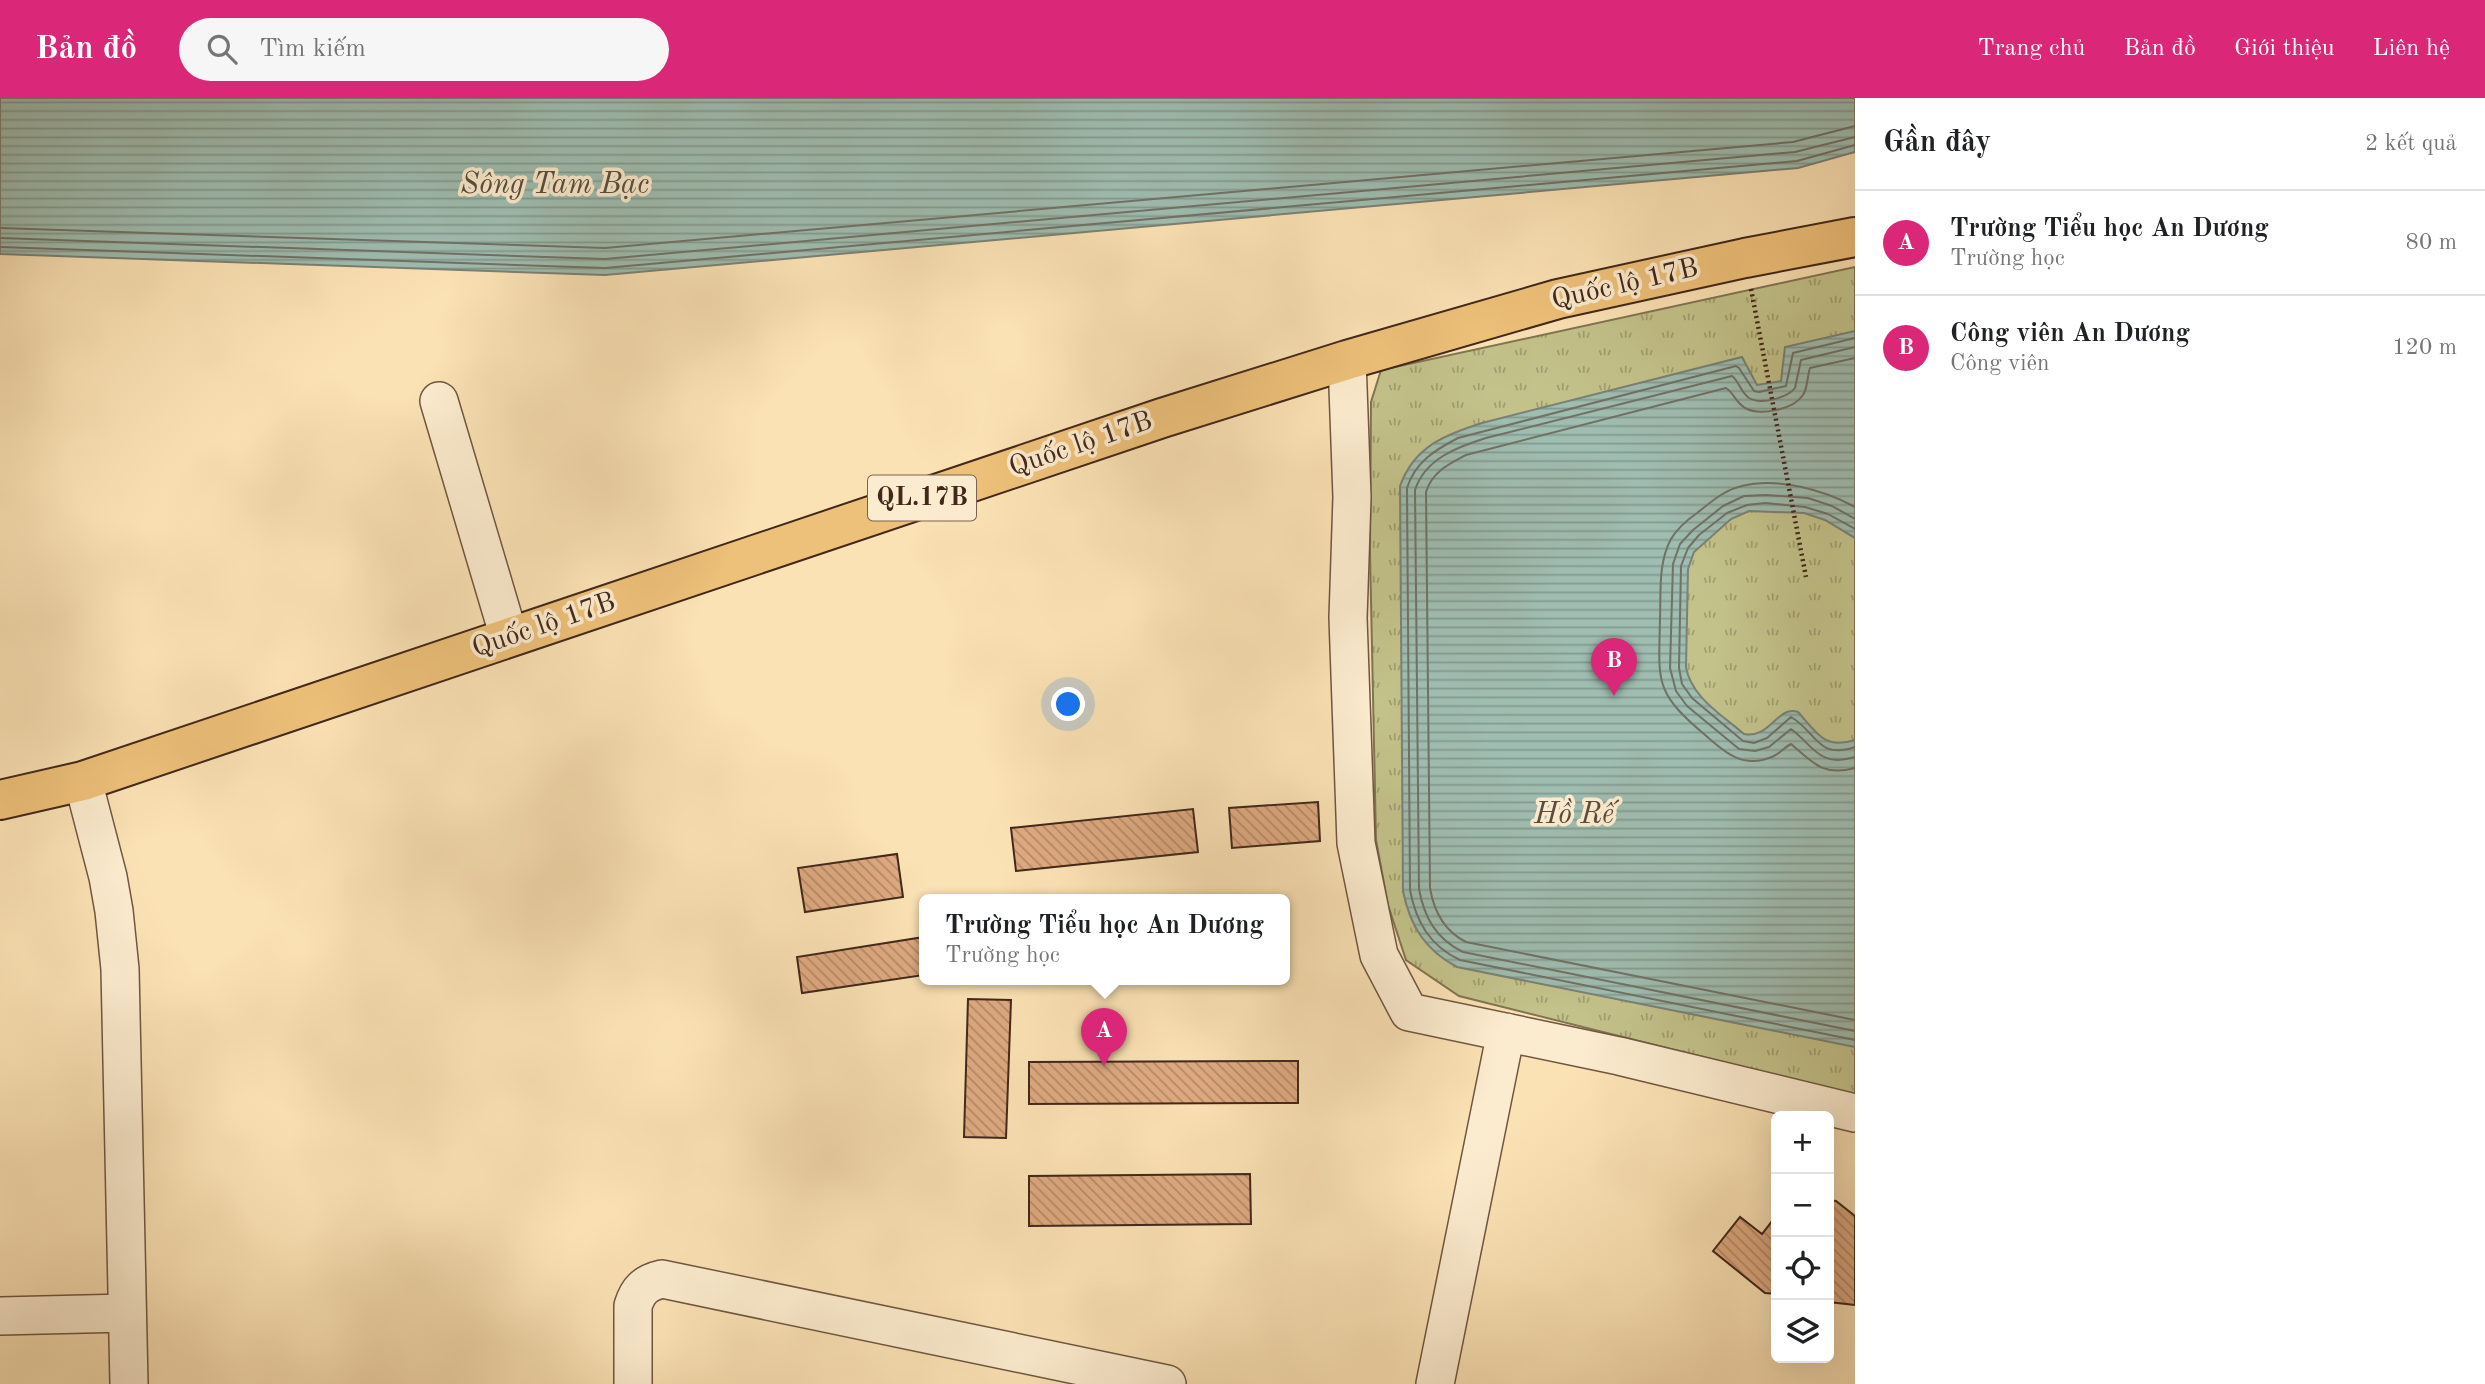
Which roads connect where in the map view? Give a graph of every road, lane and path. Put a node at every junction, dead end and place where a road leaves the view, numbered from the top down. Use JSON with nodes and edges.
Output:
{"nodes":[{"id":1,"x":1855,"y":237,"type":"edge"},
{"id":2,"x":1745,"y":258,"type":"junction"},
{"id":3,"x":1347,"y":360,"type":"junction"},
{"id":4,"x":439,"y":401,"type":"dead end"},
{"id":5,"x":1806,"y":577,"type":"dead end"},
{"id":6,"x":509,"y":637,"type":"junction"},
{"id":7,"x":83,"y":781,"type":"junction"},
{"id":8,"x":0,"y":800,"type":"edge"},
{"id":9,"x":1506,"y":1032,"type":"junction"},
{"id":10,"x":1855,"y":1113,"type":"edge"},
{"id":11,"x":127,"y":1313,"type":"junction"},
{"id":12,"x":0,"y":1316,"type":"edge"},
{"id":13,"x":130,"y":1384,"type":"edge"},
{"id":14,"x":633,"y":1384,"type":"edge"},
{"id":15,"x":1167,"y":1384,"type":"edge"},
{"id":16,"x":1434,"y":1384,"type":"edge"}],
"edges":[{"from":1,"to":2,"type":"main road","name":"Quốc lộ 17B","number":"QL.17B"},
{"from":2,"to":3,"type":"main road","name":"Quốc lộ 17B","number":"QL.17B"},
{"from":2,"to":5,"type":"path"},
{"from":3,"to":6,"type":"main road","name":"Quốc lộ 17B","number":"QL.17B"},
{"from":3,"to":9,"type":"street"},
{"from":4,"to":6,"type":"street"},
{"from":6,"to":7,"type":"main road","name":"Quốc lộ 17B","number":"QL.17B"},
{"from":7,"to":8,"type":"main road","name":"Quốc lộ 17B","number":"QL.17B"},
{"from":7,"to":11,"type":"street"},
{"from":9,"to":10,"type":"street"},
{"from":9,"to":16,"type":"street"},
{"from":11,"to":12,"type":"street"},
{"from":11,"to":13,"type":"street"},
{"from":14,"to":15,"type":"street"}]}
